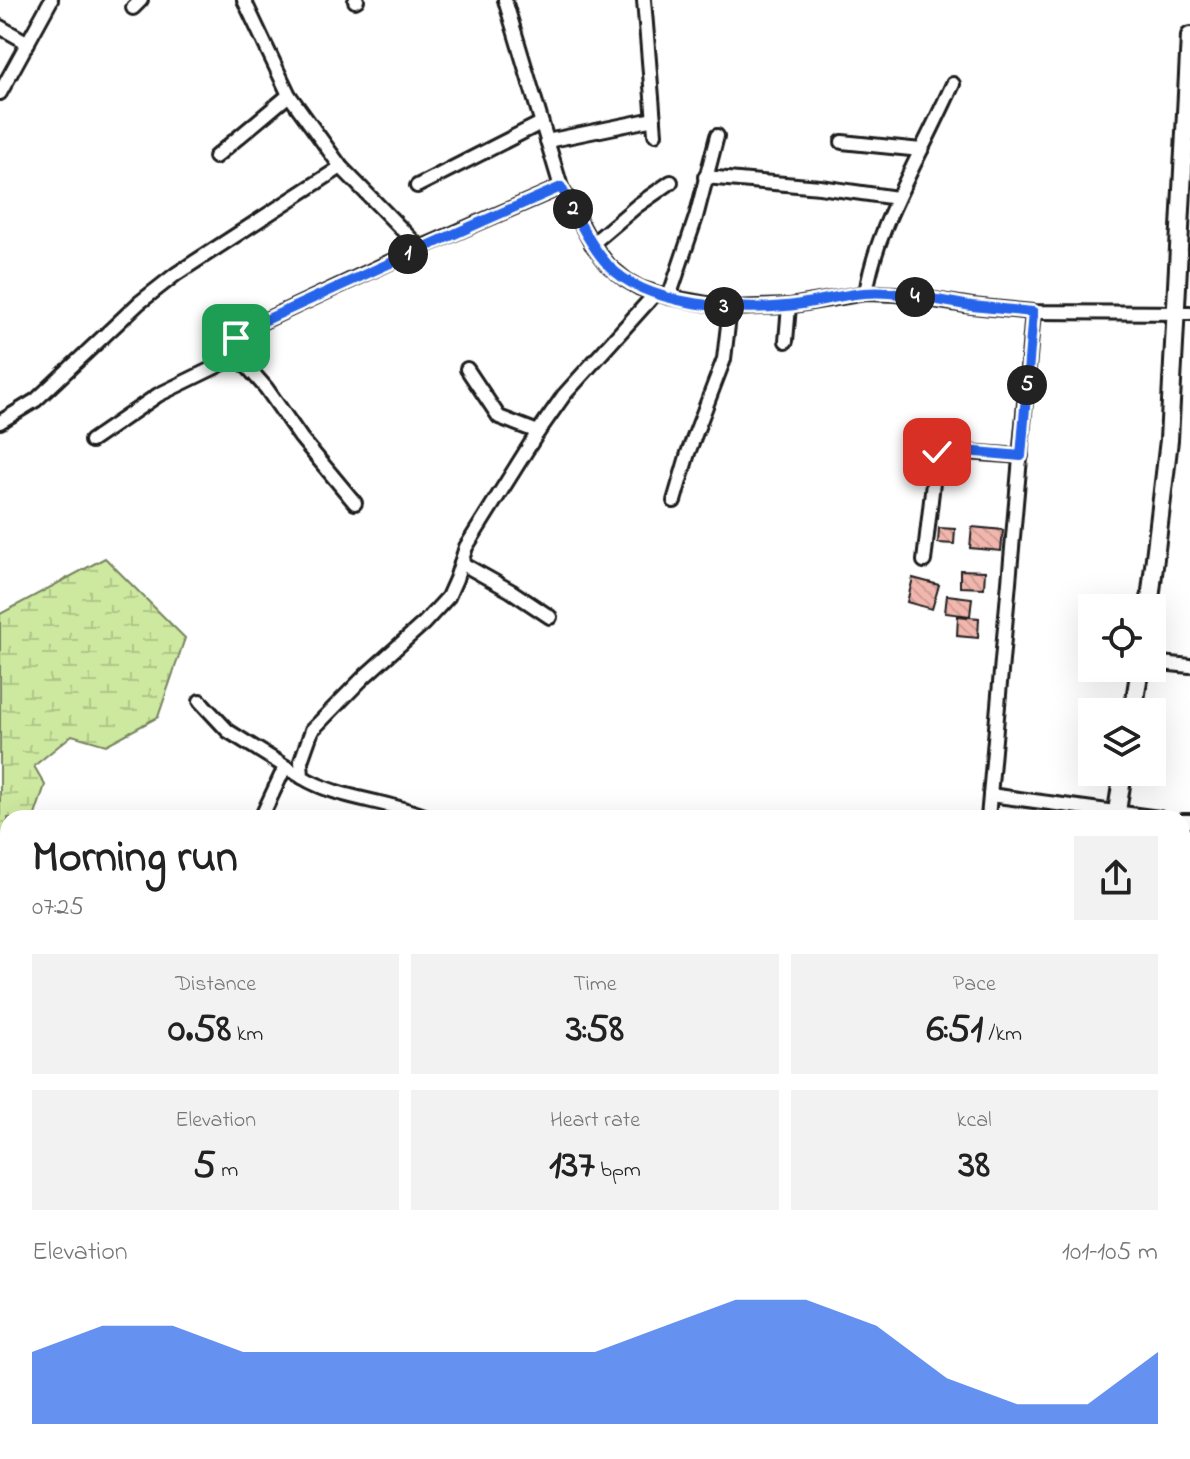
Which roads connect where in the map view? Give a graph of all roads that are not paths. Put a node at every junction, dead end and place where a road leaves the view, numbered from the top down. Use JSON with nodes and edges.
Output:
{"nodes":[{"id":1,"x":51,"y":0,"type":"edge"},
{"id":2,"x":244,"y":0,"type":"edge"},
{"id":3,"x":505,"y":0,"type":"edge"},
{"id":4,"x":644,"y":0,"type":"edge"},
{"id":5,"x":0,"y":27,"type":"edge"},
{"id":6,"x":1190,"y":36,"type":"edge"},
{"id":7,"x":28,"y":43,"type":"junction"},
{"id":8,"x":953,"y":84,"type":"dead end"},
{"id":9,"x":0,"y":93,"type":"edge"},
{"id":10,"x":289,"y":95,"type":"junction"},
{"id":11,"x":654,"y":119,"type":"junction"},
{"id":12,"x":541,"y":123,"type":"junction"},
{"id":13,"x":655,"y":134,"type":"dead end"},
{"id":14,"x":717,"y":136,"type":"dead end"},
{"id":15,"x":547,"y":141,"type":"junction"},
{"id":16,"x":842,"y":142,"type":"dead end"},
{"id":17,"x":921,"y":150,"type":"junction"},
{"id":18,"x":215,"y":157,"type":"dead end"},
{"id":19,"x":341,"y":167,"type":"junction"},
{"id":20,"x":705,"y":177,"type":"junction"},
{"id":21,"x":671,"y":182,"type":"dead end"},
{"id":22,"x":417,"y":186,"type":"dead end"},
{"id":23,"x":561,"y":187,"type":"junction"},
{"id":24,"x":897,"y":198,"type":"junction"},
{"id":25,"x":592,"y":244,"type":"junction"},
{"id":26,"x":420,"y":248,"type":"junction"},
{"id":27,"x":866,"y":293,"type":"junction"},
{"id":28,"x":655,"y":294,"type":"junction"},
{"id":29,"x":669,"y":297,"type":"junction"},
{"id":30,"x":789,"y":306,"type":"junction"},
{"id":31,"x":730,"y":308,"type":"junction"},
{"id":32,"x":1033,"y":312,"type":"junction"},
{"id":33,"x":1183,"y":313,"type":"edge"},
{"id":34,"x":786,"y":341,"type":"dead end"},
{"id":35,"x":238,"y":356,"type":"junction"},
{"id":36,"x":467,"y":369,"type":"dead end"},
{"id":37,"x":0,"y":422,"type":"edge"},
{"id":38,"x":538,"y":432,"type":"junction"},
{"id":39,"x":91,"y":441,"type":"dead end"},
{"id":40,"x":1021,"y":456,"type":"junction"},
{"id":41,"x":674,"y":501,"type":"dead end"},
{"id":42,"x":355,"y":503,"type":"dead end"},
{"id":43,"x":924,"y":561,"type":"dead end"},
{"id":44,"x":461,"y":563,"type":"junction"},
{"id":45,"x":1151,"y":594,"type":"edge"},
{"id":46,"x":550,"y":617,"type":"dead end"},
{"id":47,"x":1166,"y":663,"type":"edge"},
{"id":48,"x":1190,"y":666,"type":"edge"},
{"id":49,"x":200,"y":701,"type":"dead end"},
{"id":50,"x":285,"y":767,"type":"junction"},
{"id":51,"x":302,"y":777,"type":"junction"},
{"id":52,"x":1121,"y":786,"type":"edge"},
{"id":53,"x":990,"y":795,"type":"junction"},
{"id":54,"x":265,"y":810,"type":"edge"},
{"id":55,"x":407,"y":810,"type":"edge"},
{"id":56,"x":989,"y":810,"type":"edge"},
{"id":57,"x":1080,"y":810,"type":"edge"},
{"id":58,"x":1117,"y":810,"type":"edge"}],
"edges":[{"from":1,"to":7,"type":"street"},
{"from":2,"to":10,"type":"street"},
{"from":3,"to":12,"type":"street"},
{"from":4,"to":11,"type":"street"},
{"from":5,"to":7,"type":"street"},
{"from":6,"to":33,"type":"street"},
{"from":7,"to":9,"type":"street"},
{"from":8,"to":17,"type":"street"},
{"from":10,"to":18,"type":"street"},
{"from":10,"to":19,"type":"street"},
{"from":11,"to":13,"type":"street"},
{"from":11,"to":15,"type":"street"},
{"from":12,"to":15,"type":"street"},
{"from":12,"to":22,"type":"street"},
{"from":14,"to":20,"type":"street"},
{"from":15,"to":23,"type":"street"},
{"from":16,"to":17,"type":"street"},
{"from":17,"to":24,"type":"street"},
{"from":19,"to":26,"type":"street"},
{"from":19,"to":37,"type":"street"},
{"from":20,"to":24,"type":"street"},
{"from":20,"to":29,"type":"street"},
{"from":21,"to":25,"type":"street"},
{"from":23,"to":25,"type":"street"},
{"from":23,"to":26,"type":"street"},
{"from":24,"to":27,"type":"street"},
{"from":25,"to":28,"type":"street"},
{"from":26,"to":35,"type":"street"},
{"from":27,"to":30,"type":"street"},
{"from":27,"to":32,"type":"street"},
{"from":28,"to":29,"type":"street"},
{"from":28,"to":38,"type":"street"},
{"from":29,"to":31,"type":"street"},
{"from":30,"to":31,"type":"street"},
{"from":30,"to":34,"type":"street"},
{"from":31,"to":41,"type":"street"},
{"from":32,"to":33,"type":"street"},
{"from":32,"to":40,"type":"street"},
{"from":33,"to":45,"type":"street"},
{"from":35,"to":39,"type":"street"},
{"from":35,"to":42,"type":"street"},
{"from":36,"to":38,"type":"street"},
{"from":38,"to":44,"type":"street"},
{"from":40,"to":43,"type":"street"},
{"from":40,"to":53,"type":"street"},
{"from":44,"to":46,"type":"street"},
{"from":44,"to":51,"type":"street"},
{"from":47,"to":48,"type":"street"},
{"from":49,"to":50,"type":"street"},
{"from":50,"to":51,"type":"street"},
{"from":50,"to":54,"type":"street"},
{"from":51,"to":55,"type":"street"},
{"from":52,"to":58,"type":"street"},
{"from":53,"to":56,"type":"street"},
{"from":53,"to":57,"type":"street"}]}
